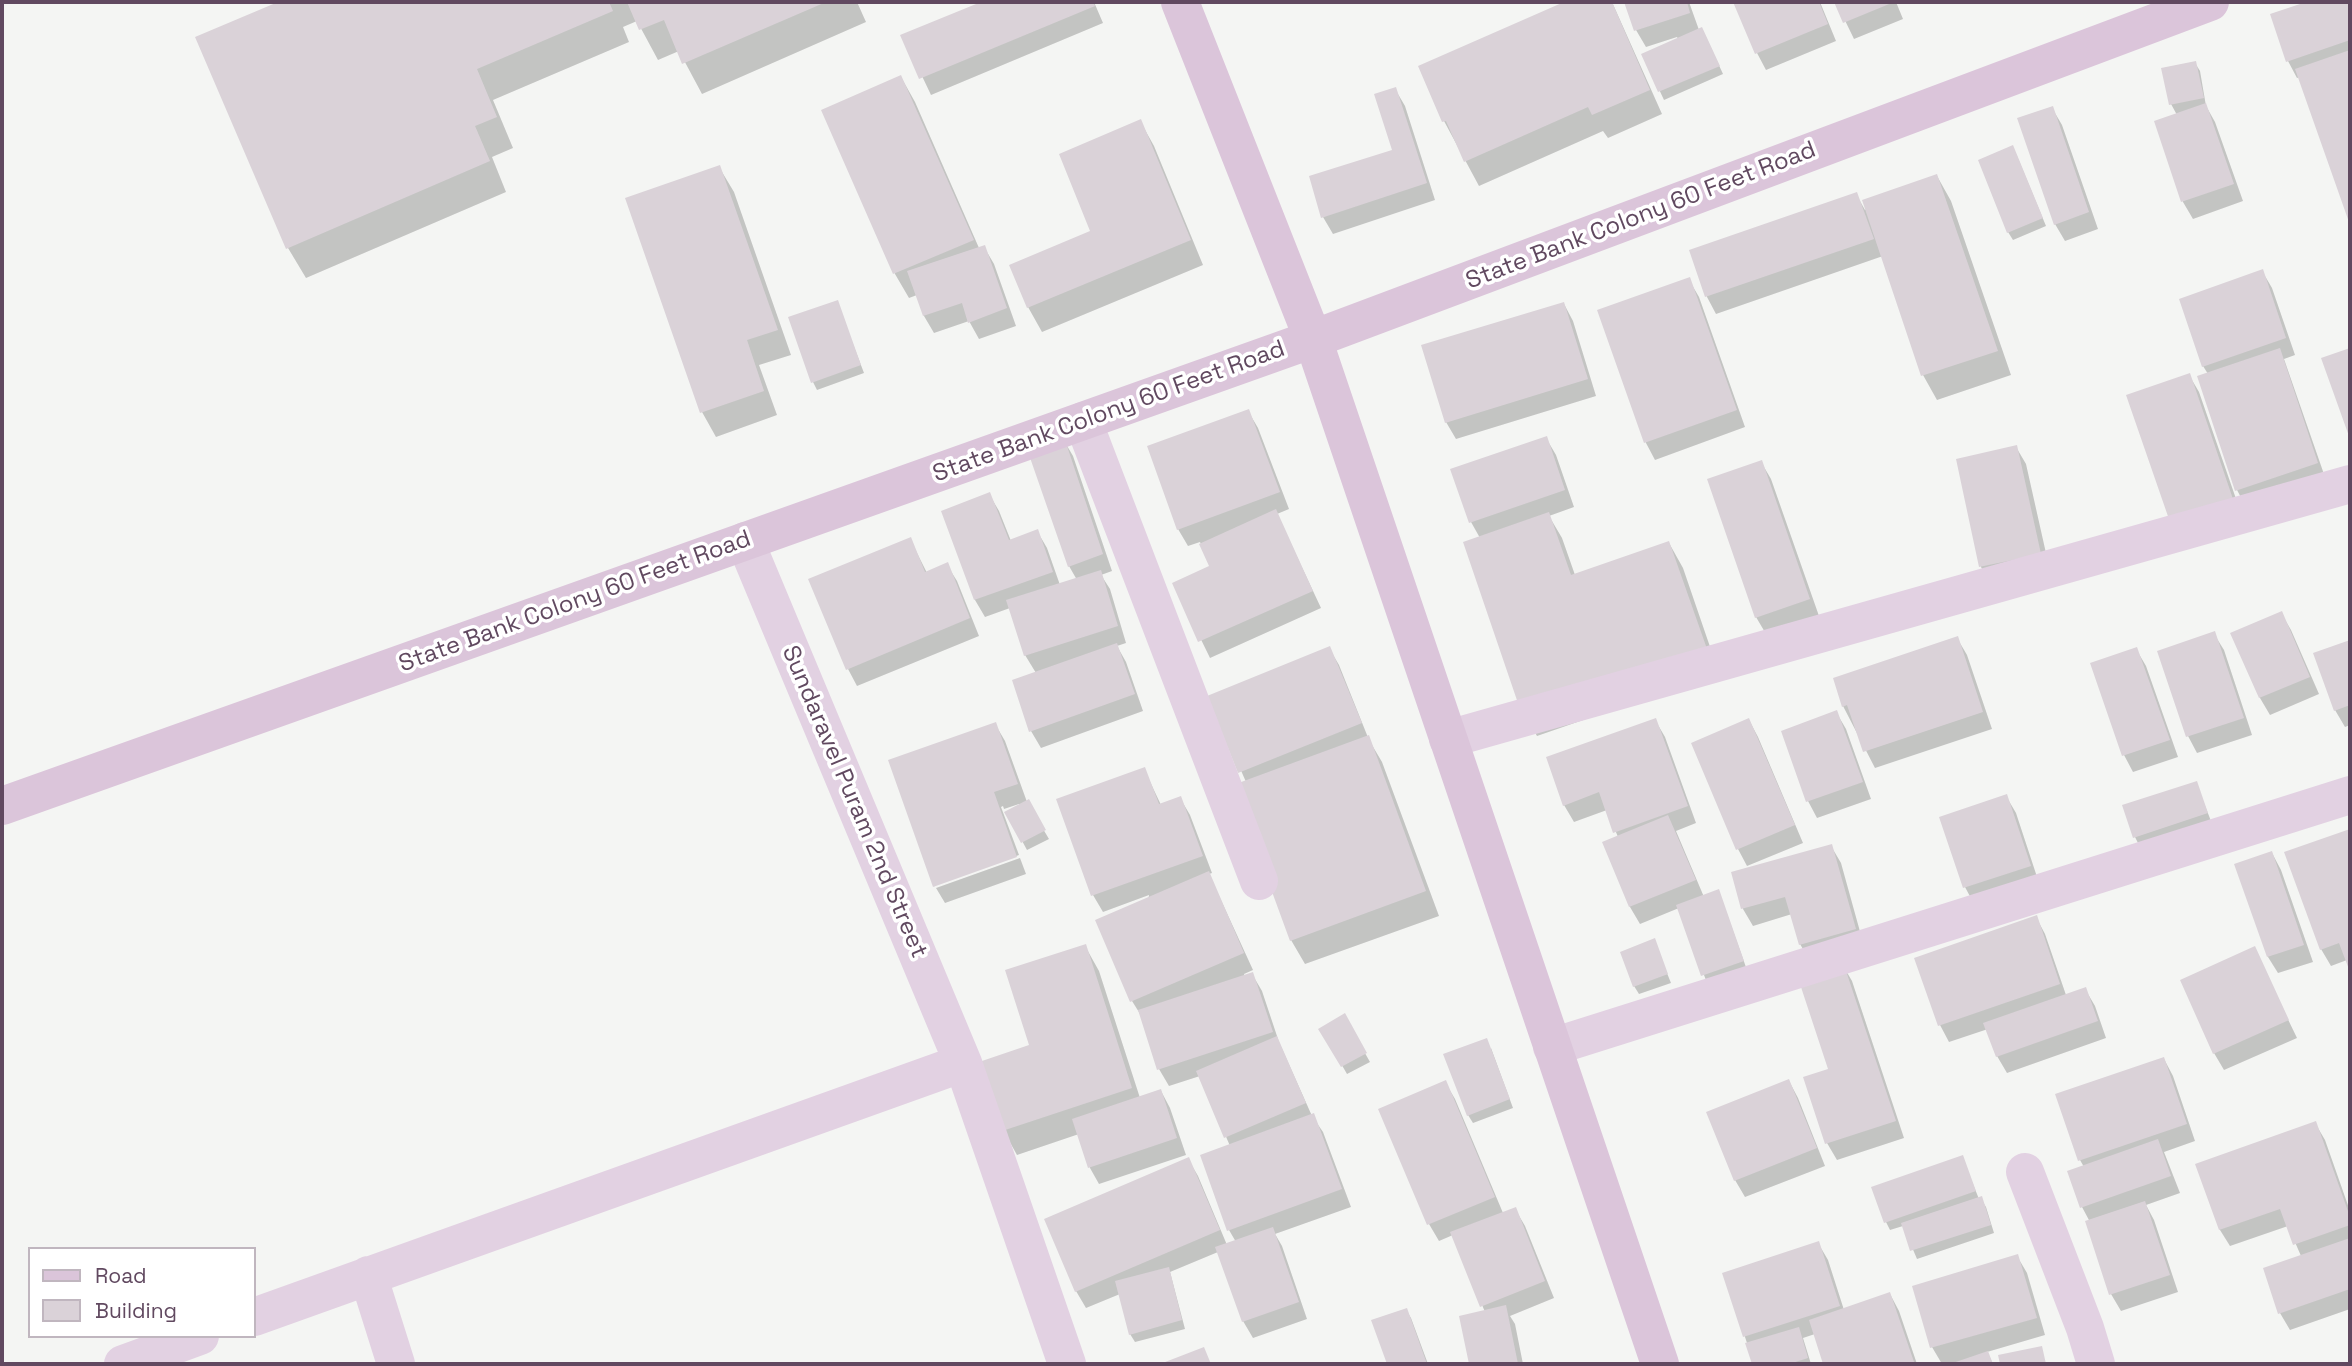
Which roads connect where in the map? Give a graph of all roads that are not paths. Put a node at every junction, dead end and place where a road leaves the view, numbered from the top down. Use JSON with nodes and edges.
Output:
{"nodes":[{"id":1,"x":1180,"y":2,"type":"edge"},
{"id":2,"x":2210,"y":2,"type":"edge"},
{"id":3,"x":1313,"y":339,"type":"junction"},
{"id":4,"x":1083,"y":422,"type":"junction"},
{"id":5,"x":2350,"y":484,"type":"edge"},
{"id":6,"x":745,"y":541,"type":"junction"},
{"id":7,"x":1448,"y":740,"type":"junction"},
{"id":8,"x":2350,"y":795,"type":"edge"},
{"id":9,"x":2,"y":806,"type":"edge"},
{"id":10,"x":1259,"y":881,"type":"dead end"},
{"id":11,"x":1552,"y":1047,"type":"junction"},
{"id":12,"x":963,"y":1063,"type":"junction"},
{"id":13,"x":2025,"y":1172,"type":"dead end"},
{"id":14,"x":368,"y":1275,"type":"junction"},
{"id":15,"x":256,"y":1316,"type":"edge"},
{"id":16,"x":194,"y":1338,"type":"edge"},
{"id":17,"x":123,"y":1364,"type":"edge"},
{"id":18,"x":396,"y":1364,"type":"edge"},
{"id":19,"x":1067,"y":1364,"type":"edge"},
{"id":20,"x":1660,"y":1364,"type":"edge"},
{"id":21,"x":2095,"y":1364,"type":"edge"}],
"edges":[{"from":1,"to":3,"type":"street"},
{"from":2,"to":3,"type":"street","name":"State Bank Colony 60 Feet Road"},
{"from":3,"to":4,"type":"street","name":"State Bank Colony 60 Feet Road"},
{"from":3,"to":7,"type":"street"},
{"from":4,"to":6,"type":"street","name":"State Bank Colony 60 Feet Road"},
{"from":4,"to":10,"type":"street"},
{"from":5,"to":7,"type":"street"},
{"from":6,"to":9,"type":"street","name":"State Bank Colony 60 Feet Road"},
{"from":6,"to":12,"type":"street","name":"Sundaravel Puram 2nd Street"},
{"from":7,"to":11,"type":"street"},
{"from":8,"to":11,"type":"street"},
{"from":11,"to":20,"type":"street"},
{"from":12,"to":14,"type":"street"},
{"from":12,"to":19,"type":"street","name":"Sundaravel Puram 2nd Street"},
{"from":13,"to":21,"type":"street"},
{"from":14,"to":15,"type":"street"},
{"from":14,"to":18,"type":"street"},
{"from":16,"to":17,"type":"street"}]}
